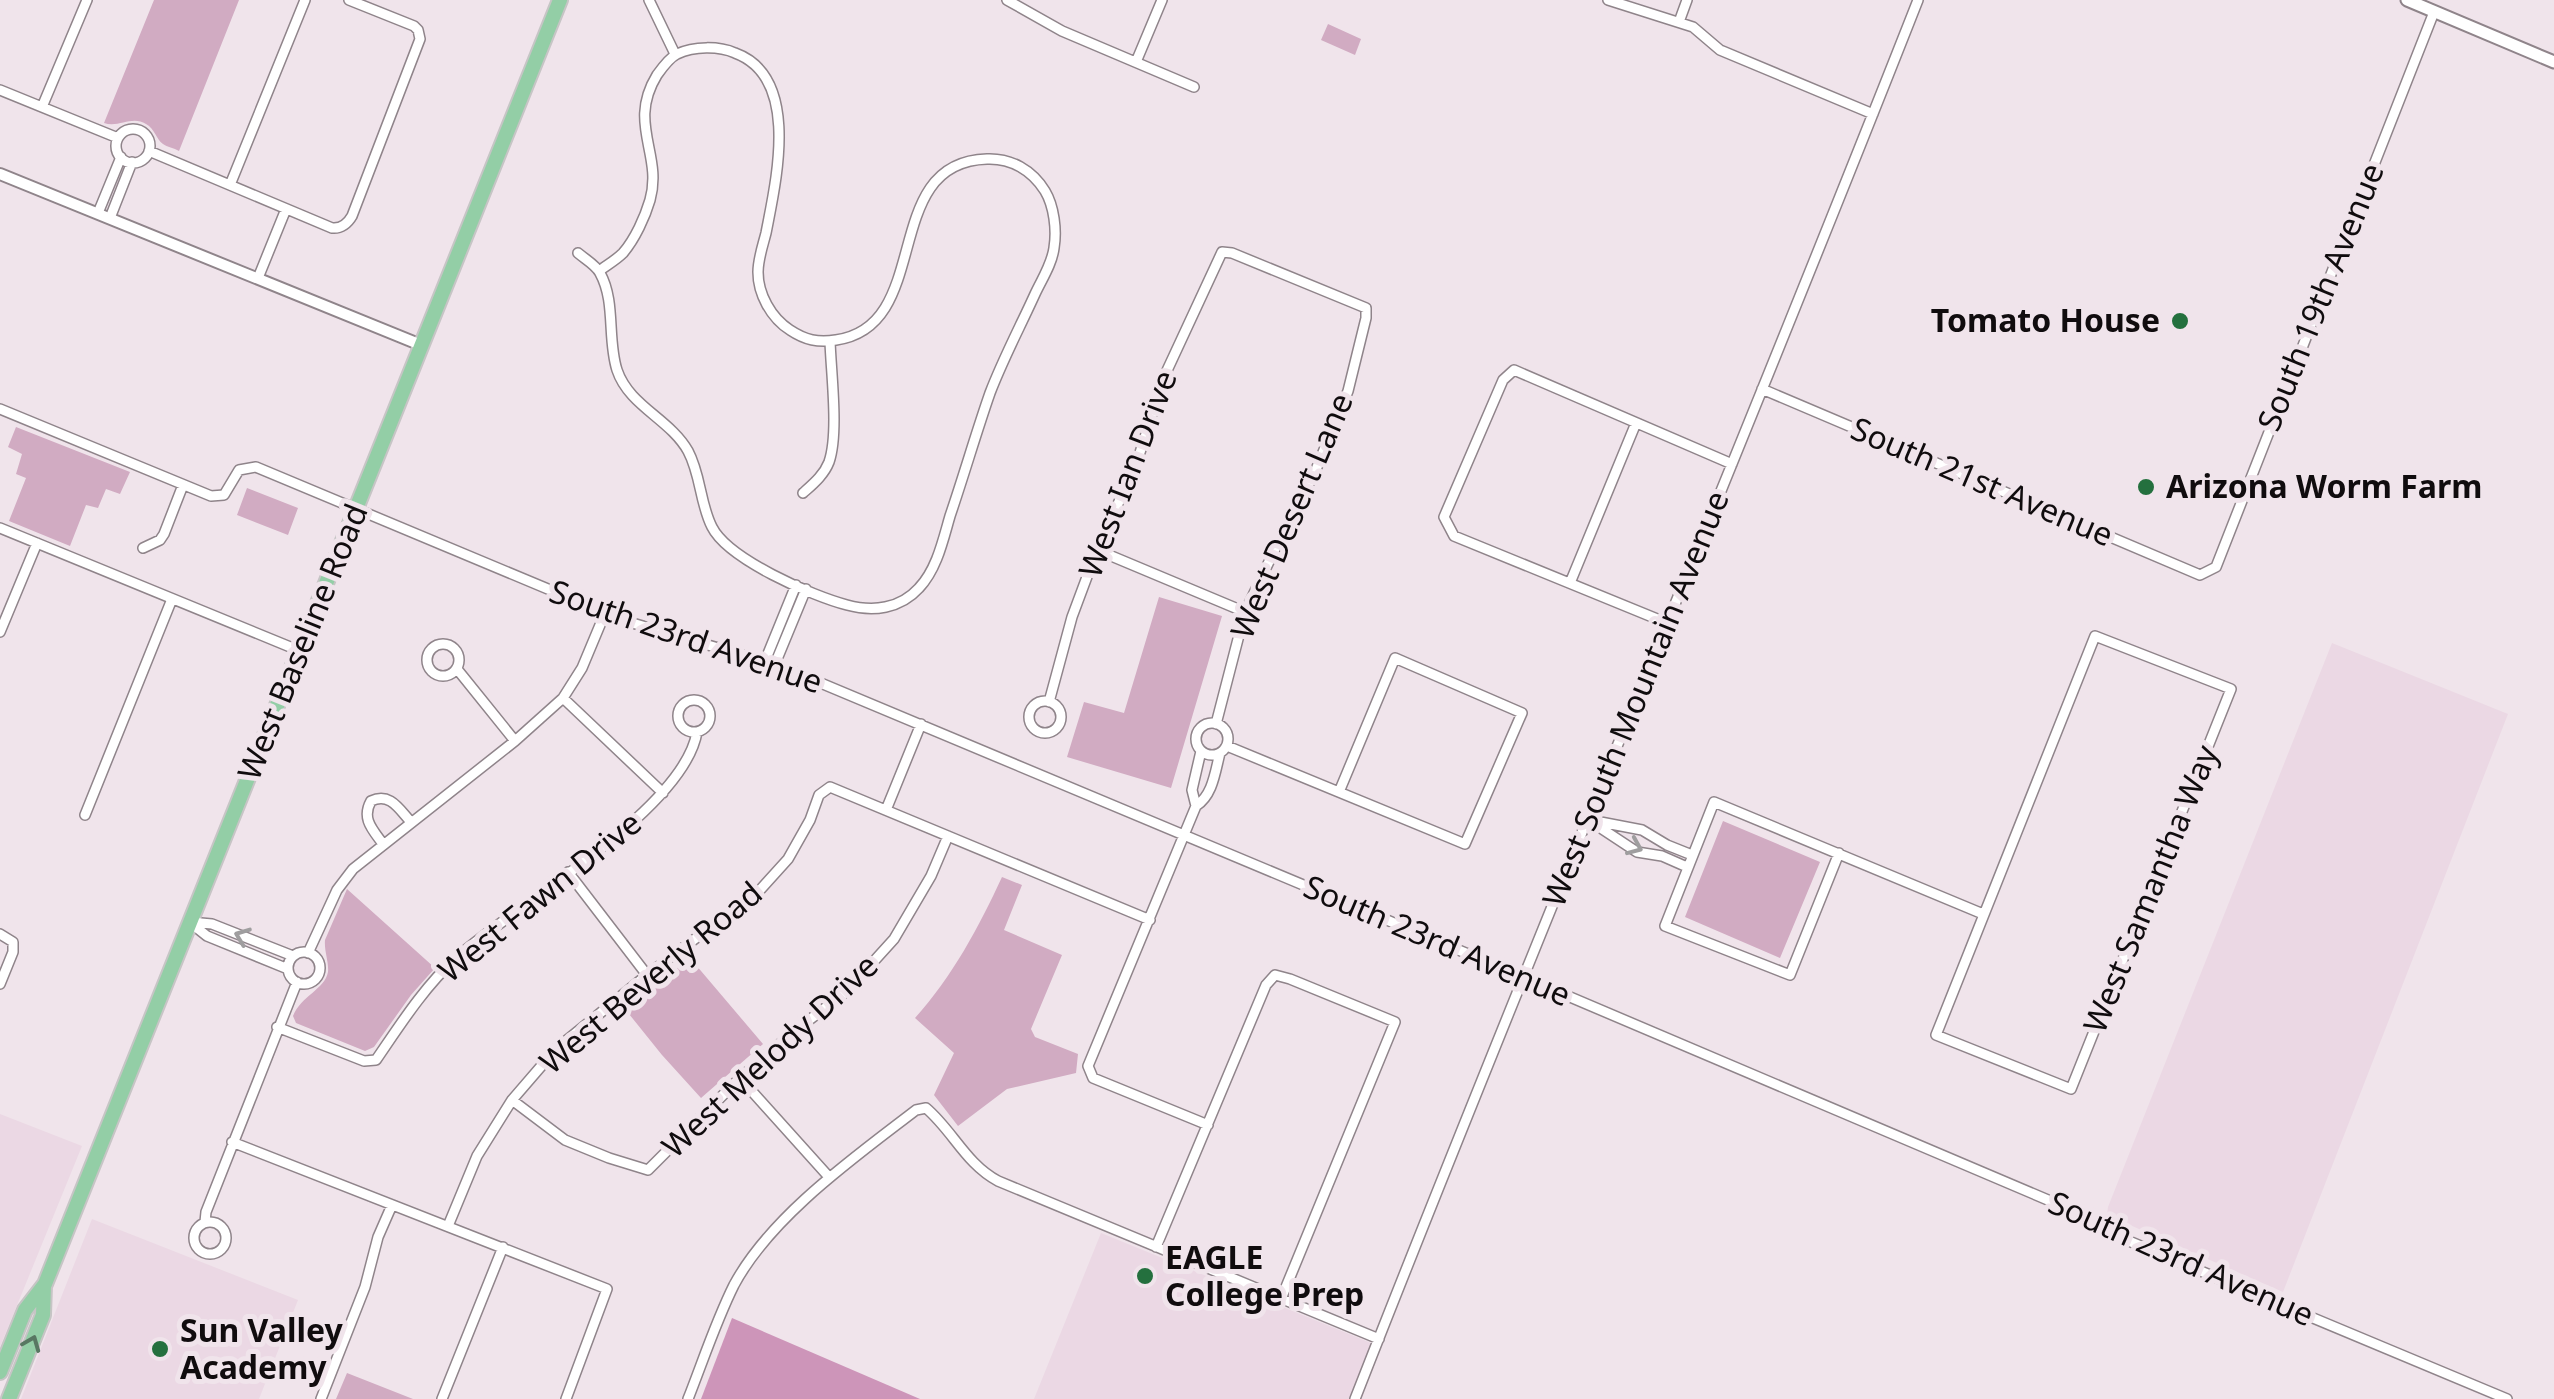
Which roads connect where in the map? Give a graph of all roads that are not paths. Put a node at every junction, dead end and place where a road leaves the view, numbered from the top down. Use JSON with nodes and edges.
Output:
{"nodes":[{"id":1,"x":86,"y":0,"type":"edge"},
{"id":2,"x":305,"y":0,"type":"edge"},
{"id":3,"x":349,"y":0,"type":"edge"},
{"id":4,"x":560,"y":0,"type":"edge"},
{"id":5,"x":649,"y":0,"type":"edge"},
{"id":6,"x":1007,"y":0,"type":"edge"},
{"id":7,"x":1162,"y":0,"type":"edge"},
{"id":8,"x":1608,"y":0,"type":"edge"},
{"id":9,"x":1687,"y":0,"type":"edge"},
{"id":10,"x":1918,"y":0,"type":"edge"},
{"id":11,"x":2408,"y":0,"type":"edge"},
{"id":12,"x":2434,"y":12,"type":"junction"},
{"id":13,"x":1678,"y":22,"type":"junction"},
{"id":14,"x":675,"y":54,"type":"junction"},
{"id":15,"x":1136,"y":62,"type":"junction"},
{"id":16,"x":2554,"y":62,"type":"edge"},
{"id":17,"x":1194,"y":87,"type":"dead end"},
{"id":18,"x":0,"y":90,"type":"edge"},
{"id":19,"x":42,"y":108,"type":"junction"},
{"id":20,"x":1873,"y":114,"type":"junction"},
{"id":21,"x":118,"y":138,"type":"junction"},
{"id":22,"x":149,"y":151,"type":"junction"},
{"id":23,"x":121,"y":157,"type":"junction"},
{"id":24,"x":132,"y":162,"type":"junction"},
{"id":25,"x":0,"y":174,"type":"edge"},
{"id":26,"x":112,"y":178,"type":"junction"},
{"id":27,"x":124,"y":183,"type":"junction"},
{"id":28,"x":230,"y":185,"type":"junction"},
{"id":29,"x":286,"y":209,"type":"junction"},
{"id":30,"x":104,"y":216,"type":"junction"},
{"id":31,"x":1222,"y":252,"type":"joint"},
{"id":32,"x":578,"y":253,"type":"dead end"},
{"id":33,"x":599,"y":271,"type":"junction"},
{"id":34,"x":258,"y":278,"type":"junction"},
{"id":35,"x":830,"y":341,"type":"junction"},
{"id":36,"x":421,"y":345,"type":"junction"},
{"id":37,"x":1762,"y":389,"type":"junction"},
{"id":38,"x":0,"y":409,"type":"edge"},
{"id":39,"x":1636,"y":422,"type":"junction"},
{"id":40,"x":1732,"y":464,"type":"junction"},
{"id":41,"x":183,"y":484,"type":"junction"},
{"id":42,"x":803,"y":493,"type":"dead end"},
{"id":43,"x":356,"y":508,"type":"junction"},
{"id":44,"x":0,"y":528,"type":"edge"},
{"id":45,"x":37,"y":543,"type":"junction"},
{"id":46,"x":143,"y":548,"type":"dead end"},
{"id":47,"x":1096,"y":550,"type":"junction"},
{"id":48,"x":2200,"y":576,"type":"joint"},
{"id":49,"x":1570,"y":583,"type":"junction"},
{"id":50,"x":801,"y":586,"type":"junction"},
{"id":51,"x":172,"y":599,"type":"junction"},
{"id":52,"x":1245,"y":612,"type":"junction"},
{"id":53,"x":605,"y":613,"type":"junction"},
{"id":54,"x":1667,"y":623,"type":"junction"},
{"id":55,"x":0,"y":632,"type":"edge"},
{"id":56,"x":300,"y":651,"type":"junction"},
{"id":57,"x":770,"y":662,"type":"junction"},
{"id":58,"x":457,"y":669,"type":"dead end"},
{"id":59,"x":563,"y":698,"type":"junction"},
{"id":60,"x":1049,"y":702,"type":"dead end"},
{"id":61,"x":921,"y":724,"type":"junction"},
{"id":62,"x":1216,"y":724,"type":"junction"},
{"id":63,"x":697,"y":732,"type":"dead end"},
{"id":64,"x":515,"y":741,"type":"junction"},
{"id":65,"x":1223,"y":750,"type":"junction"},
{"id":66,"x":1201,"y":751,"type":"junction"},
{"id":67,"x":1195,"y":774,"type":"junction"},
{"id":68,"x":1212,"y":781,"type":"junction"},
{"id":69,"x":1339,"y":792,"type":"junction"},
{"id":70,"x":662,"y":793,"type":"junction"},
{"id":71,"x":1196,"y":806,"type":"junction"},
{"id":72,"x":886,"y":810,"type":"junction"},
{"id":73,"x":84,"y":814,"type":"dead end"},
{"id":74,"x":1587,"y":819,"type":"junction"},
{"id":75,"x":411,"y":822,"type":"junction"},
{"id":76,"x":1185,"y":835,"type":"junction"},
{"id":77,"x":948,"y":836,"type":"junction"},
{"id":78,"x":383,"y":844,"type":"junction"},
{"id":79,"x":1839,"y":854,"type":"junction"},
{"id":80,"x":1692,"y":855,"type":"junction"},
{"id":81,"x":1687,"y":867,"type":"junction"},
{"id":82,"x":568,"y":872,"type":"junction"},
{"id":83,"x":1983,"y":914,"type":"junction"},
{"id":84,"x":1150,"y":920,"type":"junction"},
{"id":85,"x":190,"y":922,"type":"junction"},
{"id":86,"x":0,"y":934,"type":"edge"},
{"id":87,"x":308,"y":953,"type":"junction"},
{"id":88,"x":294,"y":956,"type":"junction"},
{"id":89,"x":288,"y":969,"type":"junction"},
{"id":90,"x":647,"y":975,"type":"junction"},
{"id":91,"x":1523,"y":977,"type":"junction"},
{"id":92,"x":297,"y":982,"type":"junction"},
{"id":93,"x":0,"y":984,"type":"edge"},
{"id":94,"x":278,"y":1028,"type":"junction"},
{"id":95,"x":740,"y":1078,"type":"junction"},
{"id":96,"x":512,"y":1100,"type":"junction"},
{"id":97,"x":1208,"y":1125,"type":"junction"},
{"id":98,"x":232,"y":1142,"type":"junction"},
{"id":99,"x":829,"y":1177,"type":"junction"},
{"id":100,"x":392,"y":1205,"type":"junction"},
{"id":101,"x":205,"y":1222,"type":"dead end"},
{"id":102,"x":448,"y":1226,"type":"junction"},
{"id":103,"x":503,"y":1247,"type":"junction"},
{"id":104,"x":1156,"y":1247,"type":"junction"},
{"id":105,"x":44,"y":1284,"type":"junction"},
{"id":106,"x":1282,"y":1299,"type":"junction"},
{"id":107,"x":1379,"y":1338,"type":"junction"},
{"id":108,"x":0,"y":1372,"type":"edge"},
{"id":109,"x":9,"y":1399,"type":"edge"},
{"id":110,"x":321,"y":1399,"type":"edge"},
{"id":111,"x":442,"y":1399,"type":"edge"},
{"id":112,"x":566,"y":1399,"type":"edge"},
{"id":113,"x":688,"y":1399,"type":"edge"},
{"id":114,"x":1355,"y":1399,"type":"edge"},
{"id":115,"x":2507,"y":1399,"type":"edge"}],
"edges":[{"from":1,"to":19,"type":"street"},
{"from":2,"to":28,"type":"street"},
{"from":3,"to":29,"type":"street"},
{"from":4,"to":36,"type":"main road","name":"West Baseline Road"},
{"from":5,"to":14,"type":"street"},
{"from":6,"to":15,"type":"street"},
{"from":7,"to":15,"type":"street"},
{"from":8,"to":13,"type":"street"},
{"from":9,"to":13,"type":"street"},
{"from":10,"to":20,"type":"street","name":"West South Mountain Avenue"},
{"from":11,"to":12,"type":"main road"},
{"from":12,"to":16,"type":"main road"},
{"from":12,"to":48,"type":"street","name":"South 19th Avenue"},
{"from":13,"to":20,"type":"street"},
{"from":14,"to":33,"type":"street"},
{"from":14,"to":35,"type":"street"},
{"from":15,"to":17,"type":"street"},
{"from":18,"to":19,"type":"street"},
{"from":19,"to":21,"type":"street"},
{"from":20,"to":37,"type":"street","name":"West South Mountain Avenue"},
{"from":21,"to":22,"type":"street"},
{"from":21,"to":23,"type":"street"},
{"from":22,"to":24,"type":"street"},
{"from":22,"to":28,"type":"street"},
{"from":23,"to":24,"type":"street"},
{"from":23,"to":26,"type":"street"},
{"from":24,"to":27,"type":"street"},
{"from":25,"to":30,"type":"street"},
{"from":26,"to":27,"type":"street"},
{"from":26,"to":30,"type":"street"},
{"from":27,"to":30,"type":"street"},
{"from":28,"to":29,"type":"street"},
{"from":29,"to":34,"type":"street"},
{"from":30,"to":34,"type":"street"},
{"from":31,"to":47,"type":"street","name":"West Ian Drive"},
{"from":31,"to":52,"type":"street","name":"West Desert Lane"},
{"from":32,"to":33,"type":"street"},
{"from":33,"to":50,"type":"street"},
{"from":34,"to":36,"type":"street"},
{"from":35,"to":42,"type":"street"},
{"from":35,"to":50,"type":"street"},
{"from":36,"to":43,"type":"main road","name":"West Baseline Road"},
{"from":37,"to":40,"type":"street","name":"West South Mountain Avenue"},
{"from":37,"to":48,"type":"street","name":"South 21st Avenue"},
{"from":38,"to":41,"type":"street"},
{"from":39,"to":40,"type":"street"},
{"from":39,"to":49,"type":"street"},
{"from":39,"to":49,"type":"street"},
{"from":40,"to":54,"type":"street","name":"West South Mountain Avenue"},
{"from":41,"to":43,"type":"street","name":"South 23rd Avenue"},
{"from":41,"to":46,"type":"street"},
{"from":43,"to":53,"type":"street","name":"South 23rd Avenue"},
{"from":43,"to":56,"type":"main road","name":"West Baseline Road"},
{"from":44,"to":45,"type":"street"},
{"from":45,"to":51,"type":"street"},
{"from":45,"to":55,"type":"street"},
{"from":47,"to":52,"type":"street"},
{"from":47,"to":60,"type":"street","name":"West Ian Drive"},
{"from":49,"to":54,"type":"street"},
{"from":50,"to":57,"type":"street"},
{"from":51,"to":56,"type":"street"},
{"from":51,"to":73,"type":"street"},
{"from":52,"to":62,"type":"street","name":"West Desert Lane"},
{"from":53,"to":57,"type":"street","name":"South 23rd Avenue"},
{"from":53,"to":59,"type":"street"},
{"from":54,"to":74,"type":"street","name":"West South Mountain Avenue"},
{"from":56,"to":85,"type":"main road","name":"West Baseline Road"},
{"from":57,"to":61,"type":"street","name":"South 23rd Avenue"},
{"from":58,"to":64,"type":"street"},
{"from":59,"to":64,"type":"street"},
{"from":59,"to":70,"type":"street"},
{"from":61,"to":72,"type":"street"},
{"from":61,"to":76,"type":"street","name":"South 23rd Avenue"},
{"from":62,"to":65,"type":"street"},
{"from":62,"to":66,"type":"street"},
{"from":63,"to":70,"type":"street","name":"West Fawn Drive"},
{"from":64,"to":75,"type":"street"},
{"from":65,"to":66,"type":"street"},
{"from":65,"to":68,"type":"street"},
{"from":65,"to":69,"type":"street"},
{"from":66,"to":67,"type":"street"},
{"from":67,"to":68,"type":"street"},
{"from":67,"to":71,"type":"street"},
{"from":68,"to":71,"type":"street"},
{"from":69,"to":69,"type":"street"},
{"from":70,"to":82,"type":"street","name":"West Fawn Drive"},
{"from":71,"to":76,"type":"street"},
{"from":72,"to":77,"type":"street"},
{"from":72,"to":90,"type":"street","name":"West Beverly Road"},
{"from":74,"to":80,"type":"street"},
{"from":74,"to":81,"type":"street","one_way":true},
{"from":74,"to":91,"type":"street","name":"West South Mountain Avenue"},
{"from":75,"to":78,"type":"street"},
{"from":75,"to":78,"type":"street"},
{"from":76,"to":84,"type":"street"},
{"from":76,"to":91,"type":"street","name":"South 23rd Avenue"},
{"from":77,"to":84,"type":"street"},
{"from":77,"to":95,"type":"street","name":"West Melody Drive"},
{"from":78,"to":87,"type":"street"},
{"from":79,"to":80,"type":"street"},
{"from":79,"to":81,"type":"street"},
{"from":79,"to":83,"type":"street"},
{"from":80,"to":81,"type":"street"},
{"from":82,"to":90,"type":"street"},
{"from":82,"to":94,"type":"street","name":"West Fawn Drive"},
{"from":83,"to":83,"type":"street","name":"West Samantha Way"},
{"from":84,"to":97,"type":"street"},
{"from":88,"to":85,"type":"street","one_way":true},
{"from":85,"to":89,"type":"street"},
{"from":85,"to":105,"type":"main road","name":"West Baseline Road"},
{"from":86,"to":93,"type":"street"},
{"from":87,"to":88,"type":"street"},
{"from":87,"to":92,"type":"street"},
{"from":88,"to":89,"type":"street"},
{"from":89,"to":92,"type":"street"},
{"from":90,"to":96,"type":"street","name":"West Beverly Road"},
{"from":91,"to":107,"type":"street","name":"West South Mountain Avenue"},
{"from":91,"to":115,"type":"street","name":"South 23rd Avenue"},
{"from":92,"to":94,"type":"street"},
{"from":94,"to":98,"type":"street"},
{"from":95,"to":96,"type":"street","name":"West Melody Drive"},
{"from":95,"to":99,"type":"street"},
{"from":96,"to":102,"type":"street","name":"West Beverly Road"},
{"from":97,"to":104,"type":"street"},
{"from":97,"to":106,"type":"street"},
{"from":98,"to":100,"type":"street"},
{"from":98,"to":101,"type":"street"},
{"from":99,"to":104,"type":"street"},
{"from":99,"to":113,"type":"street"},
{"from":100,"to":102,"type":"street"},
{"from":100,"to":110,"type":"street"},
{"from":102,"to":103,"type":"street"},
{"from":103,"to":111,"type":"street"},
{"from":103,"to":112,"type":"street"},
{"from":104,"to":106,"type":"street"},
{"from":105,"to":108,"type":"main road","name":"West Baseline Road"},
{"from":109,"to":105,"type":"main road","name":"West Baseline Road","one_way":true},
{"from":106,"to":107,"type":"street"},
{"from":107,"to":114,"type":"street","name":"West South Mountain Avenue"}]}
